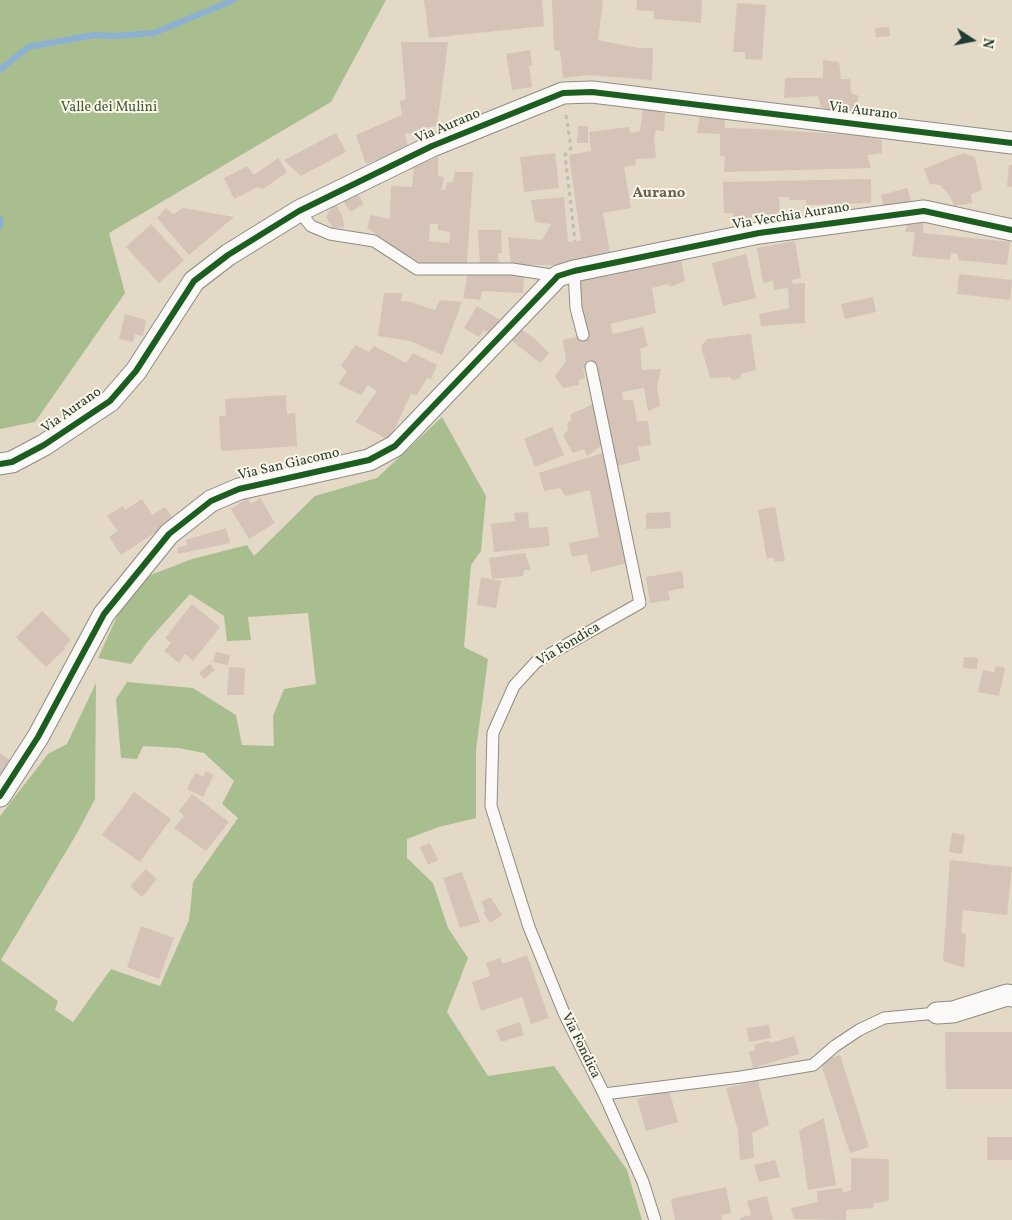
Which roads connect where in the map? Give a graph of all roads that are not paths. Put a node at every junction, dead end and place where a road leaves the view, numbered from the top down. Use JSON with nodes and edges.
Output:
{"nodes":[{"id":1,"x":1012,"y":142,"type":"edge"},
{"id":2,"x":299,"y":212,"type":"junction"},
{"id":3,"x":1012,"y":230,"type":"edge"},
{"id":4,"x":569,"y":271,"type":"junction"},
{"id":5,"x":583,"y":335,"type":"dead end"},
{"id":6,"x":592,"y":368,"type":"dead end"},
{"id":7,"x":0,"y":464,"type":"edge"},
{"id":8,"x":0,"y":796,"type":"edge"},
{"id":9,"x":1012,"y":996,"type":"edge"},
{"id":10,"x":936,"y":1013,"type":"joint"},
{"id":11,"x":604,"y":1094,"type":"junction"},
{"id":12,"x":655,"y":1220,"type":"edge"}],
"edges":[{"from":1,"to":2,"type":"street","name":"Via Aurano"},
{"from":2,"to":4,"type":"lane","name":"Via Vecchia Aurano"},
{"from":2,"to":7,"type":"street","name":"Via Aurano"},
{"from":3,"to":4,"type":"street","name":"Via Vecchia Aurano"},
{"from":4,"to":5,"type":"lane"},
{"from":4,"to":8,"type":"street","name":"Via San Giacomo"},
{"from":6,"to":11,"type":"lane","name":"Via Fondica"},
{"from":9,"to":10,"type":"street","name":"Via Fondica"},
{"from":10,"to":11,"type":"lane","name":"Via Fondica"},
{"from":11,"to":12,"type":"lane","name":"Via Fondica"}]}
